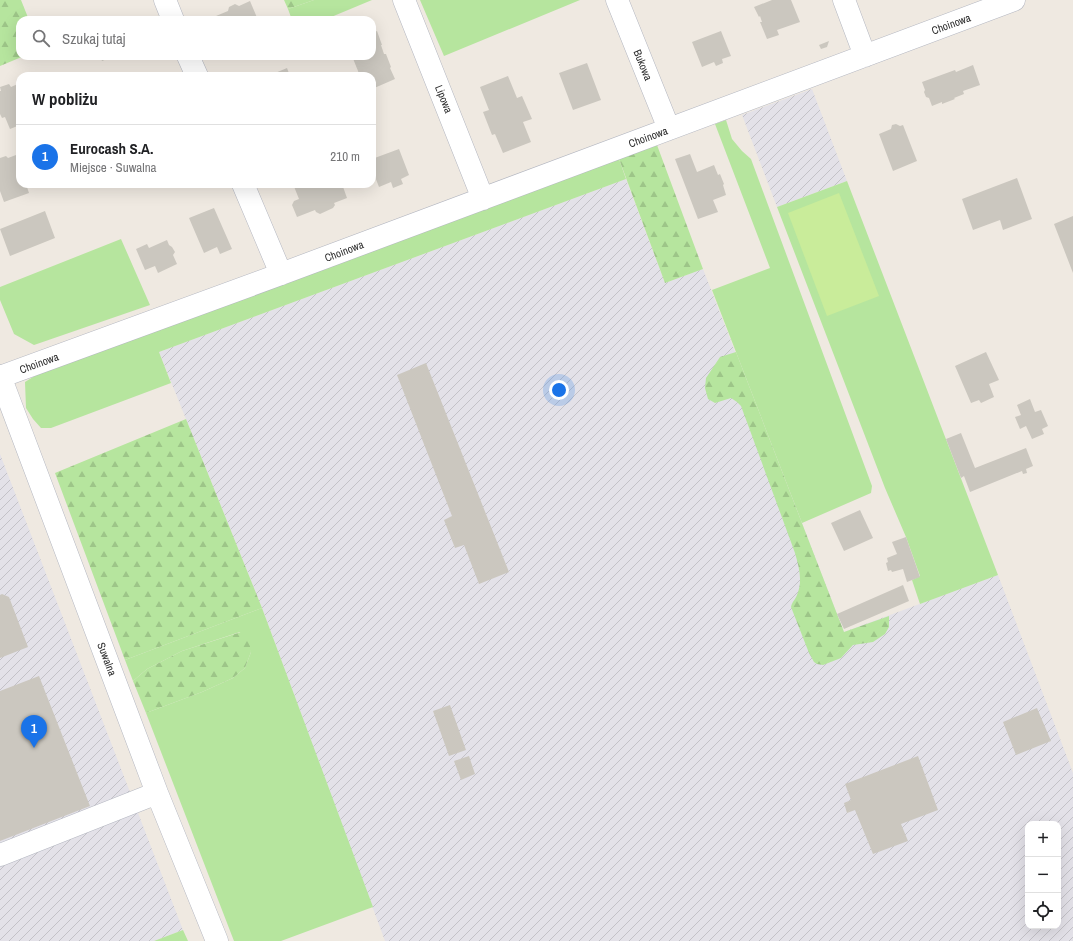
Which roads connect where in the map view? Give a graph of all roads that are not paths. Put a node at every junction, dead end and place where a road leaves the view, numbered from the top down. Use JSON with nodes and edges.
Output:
{"nodes":[{"id":1,"x":165,"y":0,"type":"edge"},
{"id":2,"x":404,"y":0,"type":"edge"},
{"id":3,"x":617,"y":0,"type":"edge"},
{"id":4,"x":844,"y":0,"type":"edge"},
{"id":5,"x":1014,"y":0,"type":"edge"},
{"id":6,"x":171,"y":16,"type":"edge"},
{"id":7,"x":865,"y":56,"type":"junction"},
{"id":8,"x":190,"y":60,"type":"edge"},
{"id":9,"x":195,"y":72,"type":"edge"},
{"id":10,"x":668,"y":129,"type":"junction"},
{"id":11,"x":244,"y":188,"type":"edge"},
{"id":12,"x":483,"y":199,"type":"junction"},
{"id":13,"x":281,"y":274,"type":"junction"},
{"id":14,"x":0,"y":377,"type":"edge"},
{"id":15,"x":157,"y":793,"type":"junction"},
{"id":16,"x":0,"y":855,"type":"edge"},
{"id":17,"x":217,"y":941,"type":"edge"}],
"edges":[{"from":1,"to":6,"type":"street"},
{"from":2,"to":12,"type":"street","name":"Lipowa"},
{"from":3,"to":10,"type":"street","name":"Bukowa"},
{"from":4,"to":7,"type":"street"},
{"from":5,"to":7,"type":"street","name":"Choinowa"},
{"from":7,"to":10,"type":"street","name":"Choinowa"},
{"from":8,"to":9,"type":"street"},
{"from":10,"to":12,"type":"street","name":"Choinowa"},
{"from":11,"to":13,"type":"street"},
{"from":12,"to":13,"type":"street","name":"Choinowa"},
{"from":13,"to":14,"type":"street","name":"Choinowa"},
{"from":14,"to":15,"type":"street","name":"Suwalna"},
{"from":15,"to":16,"type":"street"},
{"from":15,"to":17,"type":"street","name":"Suwalna"}]}
